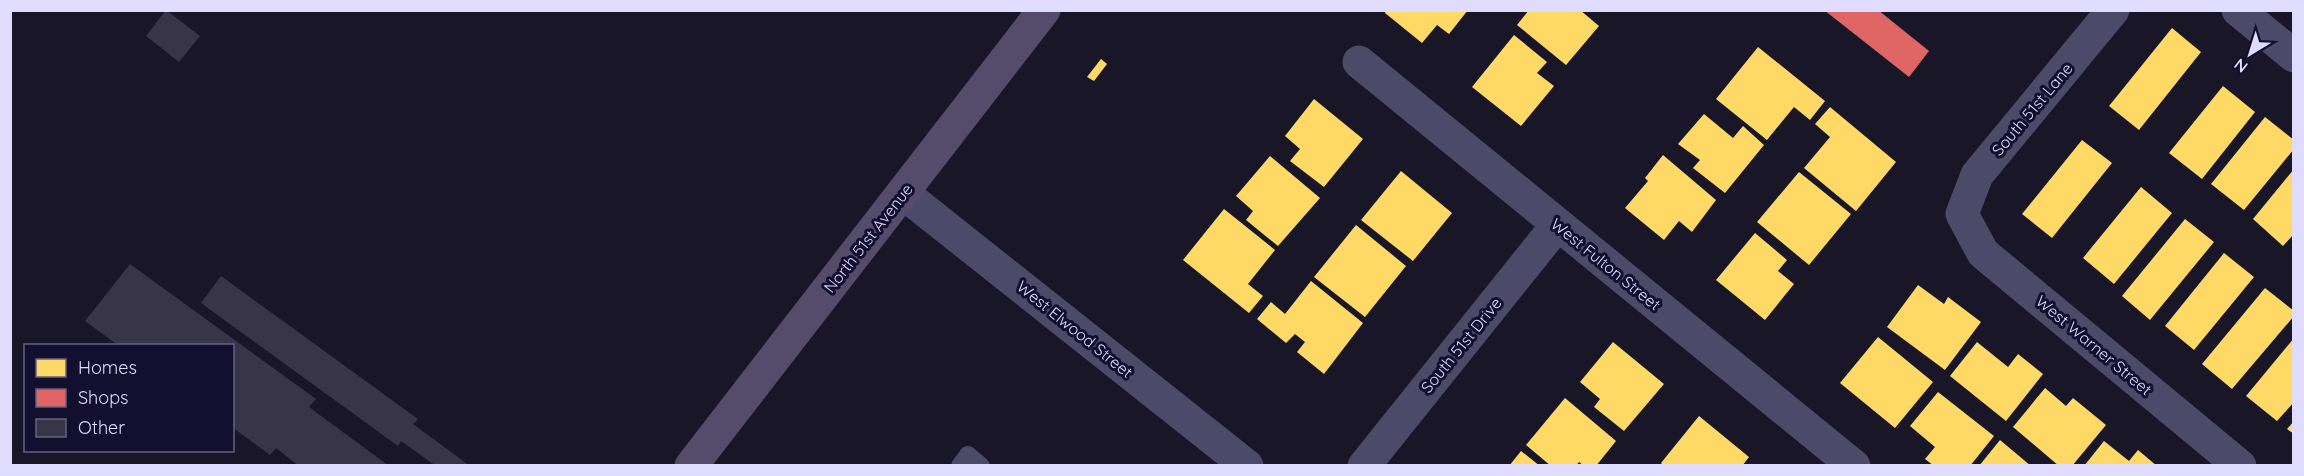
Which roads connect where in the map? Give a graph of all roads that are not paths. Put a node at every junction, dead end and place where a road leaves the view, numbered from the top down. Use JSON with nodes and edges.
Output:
{"nodes":[{"id":1,"x":1044,"y":10,"type":"edge"},
{"id":2,"x":2113,"y":10,"type":"edge"},
{"id":3,"x":2238,"y":10,"type":"edge"},
{"id":4,"x":2294,"y":56,"type":"edge"},
{"id":5,"x":1359,"y":62,"type":"dead end"},
{"id":6,"x":903,"y":193,"type":"junction"},
{"id":7,"x":1962,"y":214,"type":"joint"},
{"id":8,"x":1558,"y":224,"type":"junction"},
{"id":9,"x":691,"y":465,"type":"edge"},
{"id":10,"x":960,"y":465,"type":"edge"},
{"id":11,"x":981,"y":465,"type":"edge"},
{"id":12,"x":1247,"y":465,"type":"edge"},
{"id":13,"x":1364,"y":465,"type":"edge"},
{"id":14,"x":1854,"y":465,"type":"edge"},
{"id":15,"x":2240,"y":465,"type":"edge"}],
"edges":[{"from":1,"to":6,"type":"main road","name":"North 51st Avenue"},
{"from":2,"to":7,"type":"street","name":"South 51st Lane"},
{"from":3,"to":4,"type":"street"},
{"from":5,"to":8,"type":"street","name":"West Fulton Street"},
{"from":6,"to":9,"type":"main road","name":"North 51st Avenue"},
{"from":6,"to":12,"type":"street","name":"West Elwood Street"},
{"from":7,"to":15,"type":"street","name":"West Warner Street"},
{"from":8,"to":13,"type":"street","name":"South 51st Drive"},
{"from":8,"to":14,"type":"street","name":"West Fulton Street"},
{"from":10,"to":11,"type":"lane"}]}
